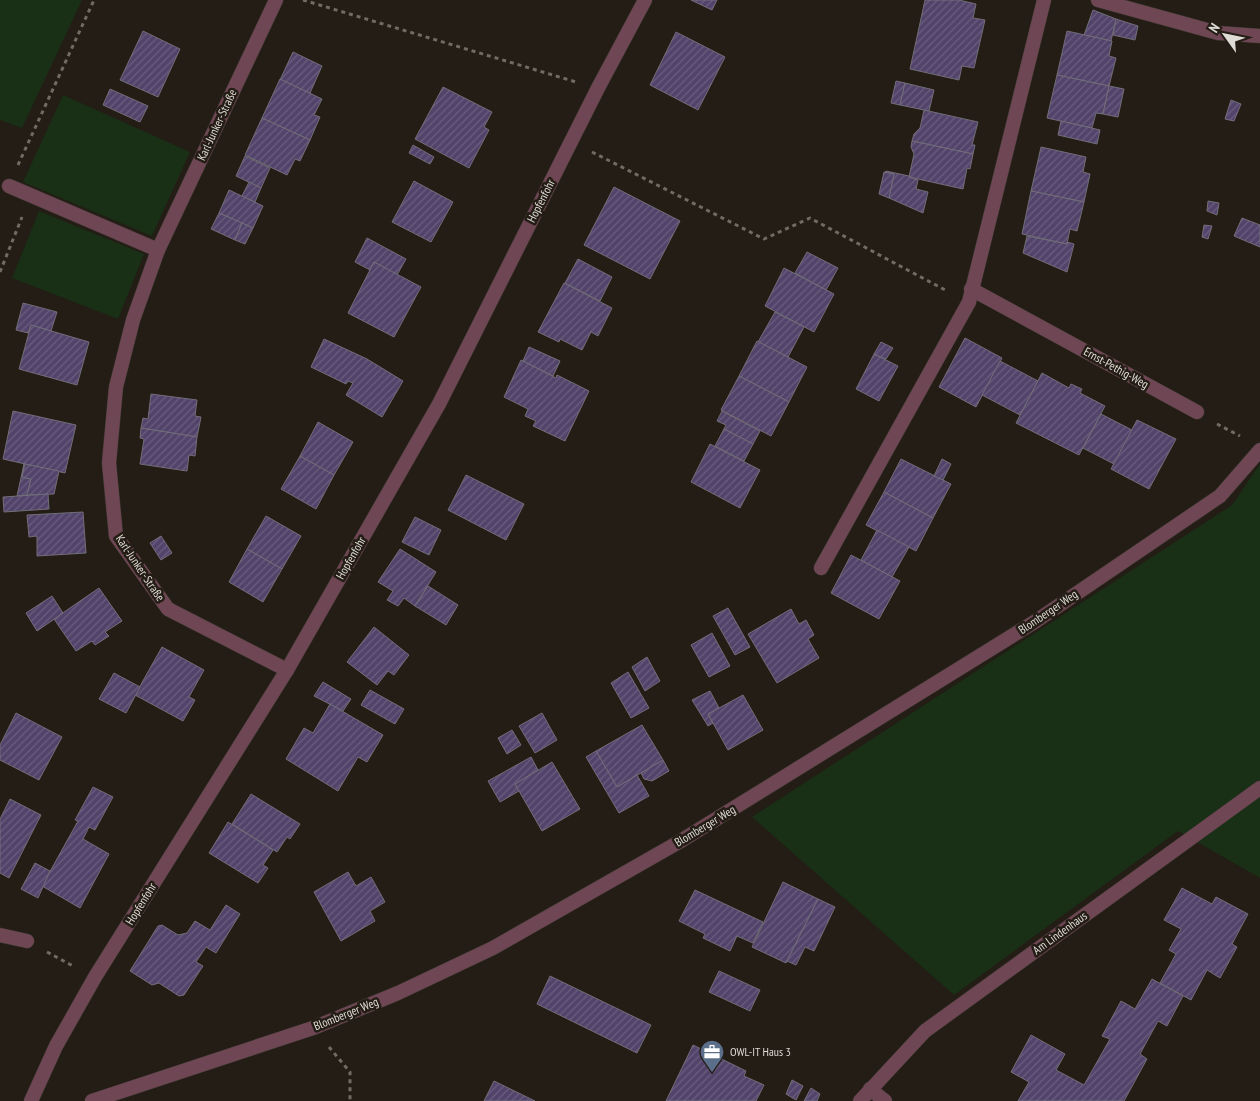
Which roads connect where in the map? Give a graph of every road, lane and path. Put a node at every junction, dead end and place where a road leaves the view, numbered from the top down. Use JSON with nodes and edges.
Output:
{"nodes":[{"id":1,"x":94,"y":0,"type":"edge"},
{"id":2,"x":276,"y":0,"type":"edge"},
{"id":3,"x":303,"y":0,"type":"edge"},
{"id":4,"x":644,"y":0,"type":"edge"},
{"id":5,"x":1044,"y":0,"type":"edge"},
{"id":6,"x":1098,"y":0,"type":"edge"},
{"id":7,"x":1260,"y":36,"type":"edge"},
{"id":8,"x":598,"y":88,"type":"junction"},
{"id":9,"x":571,"y":142,"type":"junction"},
{"id":10,"x":9,"y":186,"type":"joint"},
{"id":11,"x":31,"y":196,"type":"junction"},
{"id":12,"x":158,"y":250,"type":"junction"},
{"id":13,"x":0,"y":272,"type":"edge"},
{"id":14,"x":970,"y":296,"type":"junction"},
{"id":15,"x":1197,"y":412,"type":"joint"},
{"id":16,"x":1244,"y":439,"type":"dead end"},
{"id":17,"x":1260,"y":450,"type":"edge"},
{"id":18,"x":821,"y":568,"type":"dead end"},
{"id":19,"x":287,"y":670,"type":"junction"},
{"id":20,"x":1260,"y":788,"type":"edge"},
{"id":21,"x":0,"y":935,"type":"edge"},
{"id":22,"x":27,"y":942,"type":"joint"},
{"id":23,"x":95,"y":977,"type":"junction"},
{"id":24,"x":313,"y":1028,"type":"junction"},
{"id":25,"x":870,"y":1089,"type":"junction"},
{"id":26,"x":31,"y":1101,"type":"edge"},
{"id":27,"x":92,"y":1101,"type":"edge"},
{"id":28,"x":350,"y":1101,"type":"edge"},
{"id":29,"x":860,"y":1101,"type":"edge"},
{"id":30,"x":885,"y":1101,"type":"edge"}],
"edges":[{"from":1,"to":10,"type":"path"},
{"from":2,"to":12,"type":"street","name":"Karl-Junker-Straße"},
{"from":3,"to":8,"type":"path"},
{"from":4,"to":8,"type":"street","name":"Hopfenfohr"},
{"from":5,"to":14,"type":"street"},
{"from":6,"to":7,"type":"street"},
{"from":8,"to":9,"type":"street","name":"Hopfenfohr"},
{"from":9,"to":14,"type":"path"},
{"from":9,"to":19,"type":"street","name":"Hopfenfohr"},
{"from":10,"to":11,"type":"street"},
{"from":11,"to":12,"type":"street"},
{"from":11,"to":13,"type":"path"},
{"from":12,"to":19,"type":"street","name":"Karl-Junker-Straße"},
{"from":14,"to":15,"type":"street","name":"Ernst-Pethig-Weg"},
{"from":14,"to":18,"type":"street"},
{"from":15,"to":16,"type":"path"},
{"from":17,"to":24,"type":"street","name":"Blomberger Weg"},
{"from":19,"to":23,"type":"street","name":"Hopfenfohr"},
{"from":20,"to":25,"type":"street","name":"Am Lindenhaus"},
{"from":21,"to":22,"type":"street"},
{"from":22,"to":23,"type":"path"},
{"from":23,"to":26,"type":"street","name":"Hopfenfohr"},
{"from":24,"to":27,"type":"street","name":"Blomberger Weg"},
{"from":24,"to":28,"type":"path"},
{"from":25,"to":29,"type":"street","name":"Am Lindenhaus"},
{"from":25,"to":30,"type":"street"}]}
